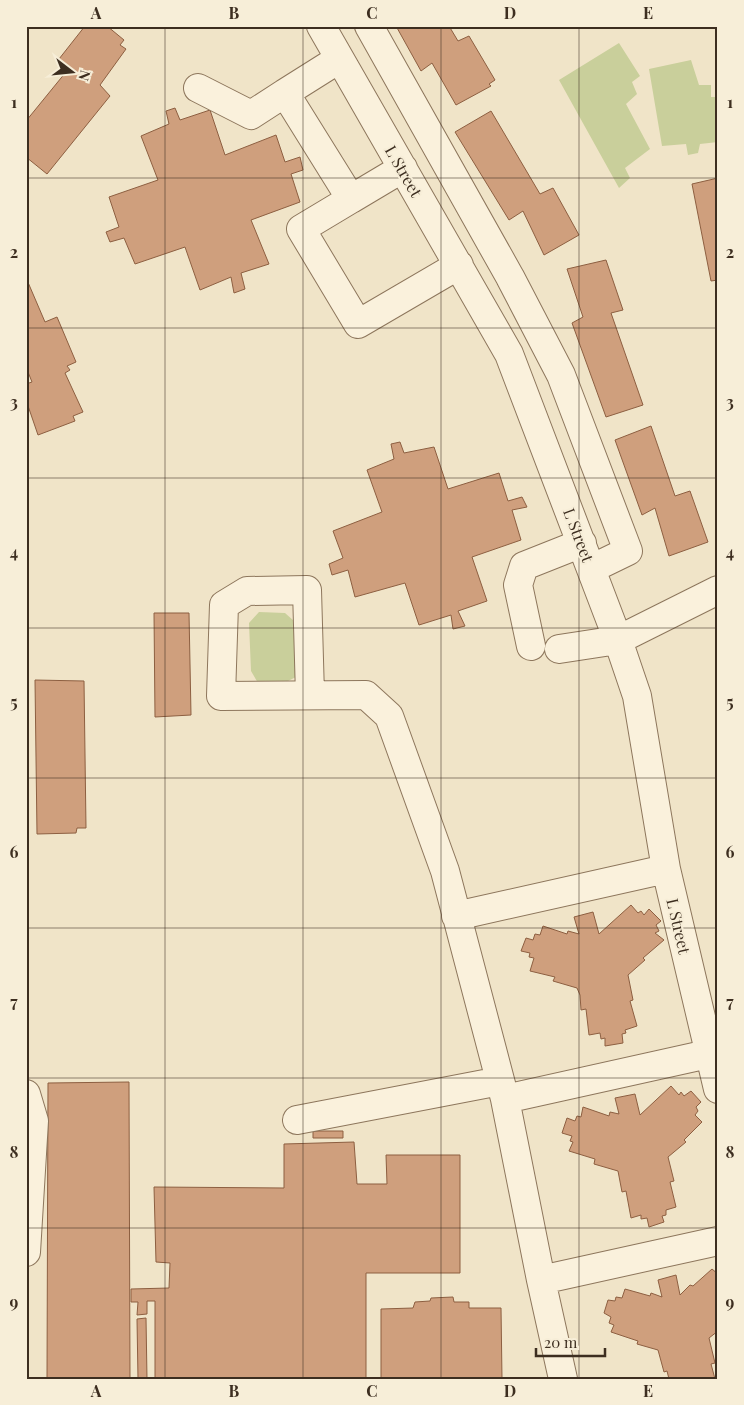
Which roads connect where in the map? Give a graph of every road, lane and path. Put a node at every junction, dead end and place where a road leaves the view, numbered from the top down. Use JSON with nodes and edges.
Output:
{"nodes":[{"id":1,"x":370,"y":26,"type":"edge"},
{"id":2,"x":322,"y":27,"type":"edge"},
{"id":3,"x":339,"y":59,"type":"junction"},
{"id":4,"x":198,"y":88,"type":"dead end"},
{"id":5,"x":285,"y":93,"type":"junction"},
{"id":6,"x":431,"y":135,"type":"junction"},
{"id":7,"x":399,"y":162,"type":"junction"},
{"id":8,"x":351,"y":199,"type":"junction"},
{"id":9,"x":459,"y":266,"type":"junction"},
{"id":10,"x":510,"y":277,"type":"junction"},
{"id":11,"x":479,"y":301,"type":"junction"},
{"id":12,"x":585,"y":439,"type":"junction"},
{"id":13,"x":549,"y":456,"type":"junction"},
{"id":14,"x":582,"y":543,"type":"junction"},
{"id":15,"x":592,"y":569,"type":"junction"},
{"id":16,"x":718,"y":590,"type":"edge"},
{"id":17,"x":618,"y":640,"type":"junction"},
{"id":18,"x":531,"y":646,"type":"dead end"},
{"id":19,"x":559,"y":649,"type":"dead end"},
{"id":20,"x":310,"y":695,"type":"junction"},
{"id":21,"x":666,"y":868,"type":"junction"},
{"id":22,"x":456,"y":916,"type":"junction"},
{"id":23,"x":708,"y":1054,"type":"junction"},
{"id":24,"x":718,"y":1089,"type":"edge"},
{"id":25,"x":502,"y":1090,"type":"junction"},
{"id":26,"x":26,"y":1094,"type":"edge"},
{"id":27,"x":297,"y":1120,"type":"dead end"},
{"id":28,"x":718,"y":1241,"type":"edge"},
{"id":29,"x":26,"y":1252,"type":"edge"},
{"id":30,"x":541,"y":1280,"type":"junction"},
{"id":31,"x":563,"y":1379,"type":"edge"}],
"edges":[{"from":1,"to":6,"type":"street"},
{"from":2,"to":3,"type":"street","name":"L Street"},
{"from":3,"to":5,"type":"street"},
{"from":3,"to":7,"type":"street","name":"L Street"},
{"from":4,"to":5,"type":"street"},
{"from":5,"to":8,"type":"street"},
{"from":6,"to":7,"type":"street"},
{"from":6,"to":10,"type":"street"},
{"from":7,"to":8,"type":"street"},
{"from":7,"to":9,"type":"street","name":"L Street"},
{"from":8,"to":9,"type":"street"},
{"from":9,"to":11,"type":"street","name":"L Street"},
{"from":10,"to":11,"type":"street"},
{"from":10,"to":12,"type":"street"},
{"from":11,"to":13,"type":"street","name":"L Street"},
{"from":12,"to":13,"type":"street"},
{"from":12,"to":15,"type":"street"},
{"from":13,"to":14,"type":"street","name":"L Street"},
{"from":14,"to":15,"type":"street","name":"L Street"},
{"from":14,"to":18,"type":"street"},
{"from":15,"to":17,"type":"street","name":"L Street"},
{"from":16,"to":17,"type":"street"},
{"from":17,"to":19,"type":"street"},
{"from":17,"to":21,"type":"street","name":"L Street"},
{"from":20,"to":20,"type":"street"},
{"from":20,"to":22,"type":"street"},
{"from":21,"to":22,"type":"street"},
{"from":21,"to":23,"type":"street","name":"L Street"},
{"from":22,"to":25,"type":"street"},
{"from":23,"to":24,"type":"street","name":"L Street"},
{"from":23,"to":25,"type":"street"},
{"from":25,"to":27,"type":"street"},
{"from":25,"to":30,"type":"street"},
{"from":26,"to":29,"type":"street"},
{"from":28,"to":30,"type":"street"},
{"from":30,"to":31,"type":"street"}]}
